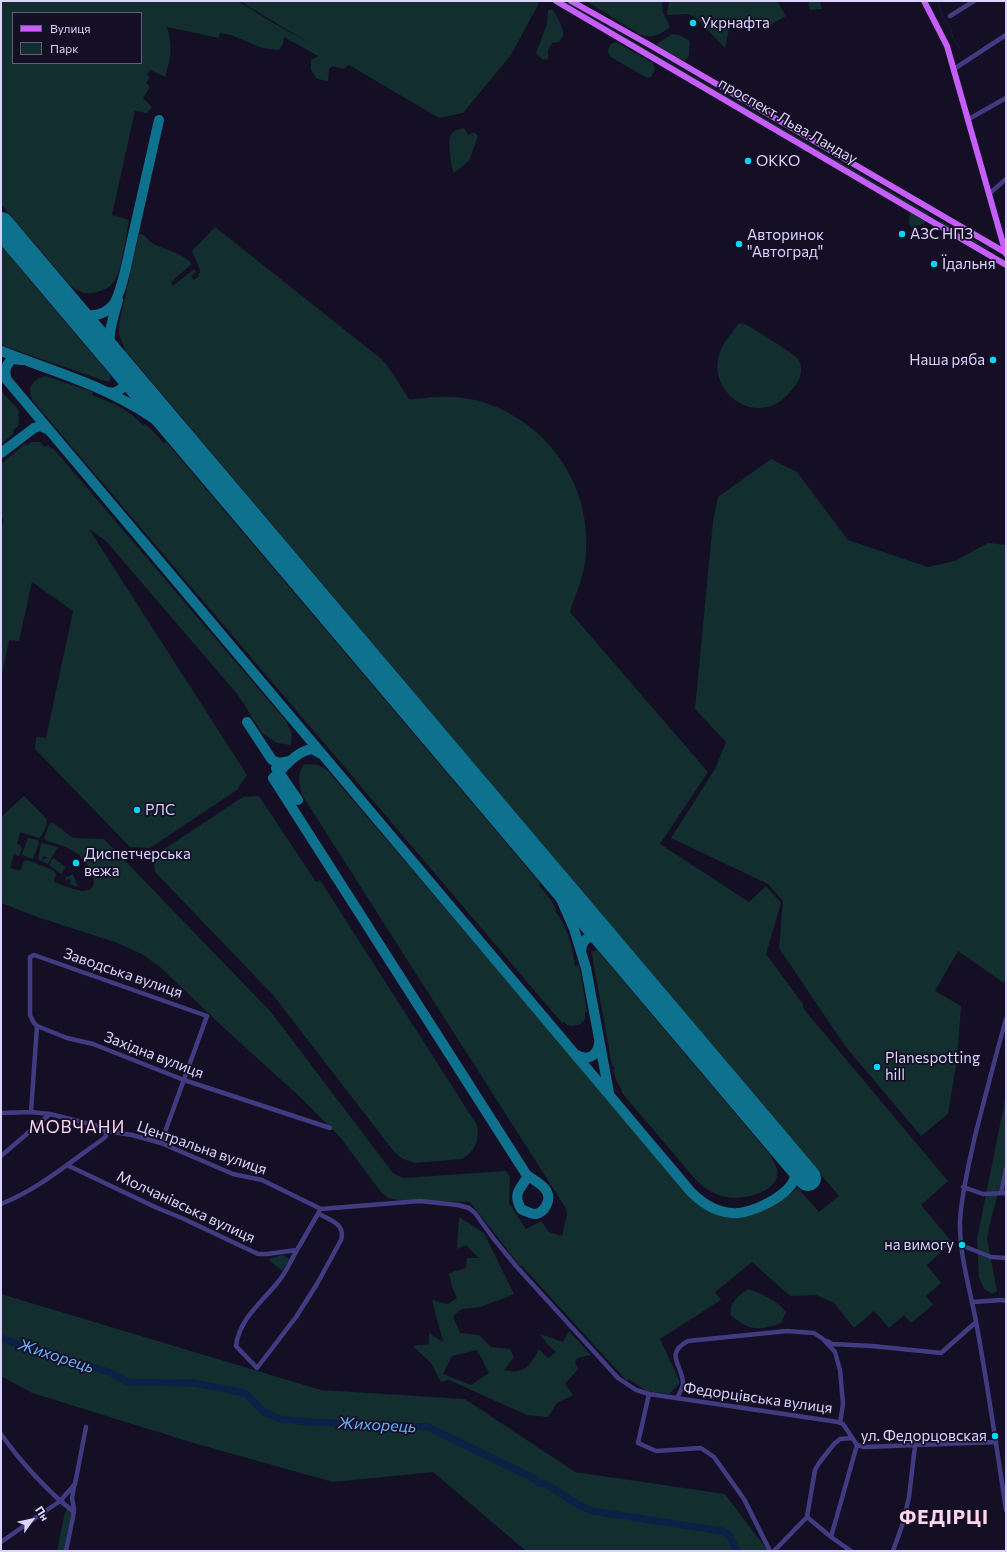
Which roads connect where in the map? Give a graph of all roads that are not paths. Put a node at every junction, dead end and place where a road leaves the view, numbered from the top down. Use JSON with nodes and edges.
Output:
{"nodes":[{"id":1,"x":556,"y":1,"type":"edge"},
{"id":2,"x":571,"y":1,"type":"edge"},
{"id":3,"x":924,"y":1,"type":"edge"},
{"id":4,"x":974,"y":1,"type":"edge"},
{"id":5,"x":950,"y":16,"type":"dead end"},
{"id":6,"x":625,"y":32,"type":"junction"},
{"id":7,"x":1006,"y":35,"type":"edge"},
{"id":8,"x":621,"y":40,"type":"junction"},
{"id":9,"x":954,"y":69,"type":"junction"},
{"id":10,"x":1006,"y":98,"type":"edge"},
{"id":11,"x":968,"y":120,"type":"junction"},
{"id":12,"x":1006,"y":179,"type":"edge"},
{"id":13,"x":989,"y":194,"type":"junction"},
{"id":14,"x":939,"y":214,"type":"junction"},
{"id":15,"x":934,"y":223,"type":"junction"},
{"id":16,"x":1006,"y":253,"type":"edge"},
{"id":17,"x":1006,"y":265,"type":"edge"},
{"id":18,"x":1006,"y":1019,"type":"edge"},
{"id":19,"x":37,"y":1026,"type":"junction"},
{"id":20,"x":184,"y":1080,"type":"junction"},
{"id":21,"x":31,"y":1112,"type":"junction"},
{"id":22,"x":1,"y":1113,"type":"edge"},
{"id":23,"x":50,"y":1114,"type":"junction"},
{"id":24,"x":330,"y":1128,"type":"dead end"},
{"id":25,"x":106,"y":1131,"type":"junction"},
{"id":26,"x":161,"y":1143,"type":"junction"},
{"id":27,"x":1,"y":1156,"type":"edge"},
{"id":28,"x":68,"y":1165,"type":"junction"},
{"id":29,"x":1006,"y":1169,"type":"edge"},
{"id":30,"x":963,"y":1187,"type":"junction"},
{"id":31,"x":1003,"y":1193,"type":"edge"},
{"id":32,"x":1,"y":1204,"type":"edge"},
{"id":33,"x":320,"y":1211,"type":"junction"},
{"id":34,"x":961,"y":1245,"type":"junction"},
{"id":35,"x":297,"y":1250,"type":"junction"},
{"id":36,"x":1006,"y":1258,"type":"edge"},
{"id":37,"x":1006,"y":1301,"type":"edge"},
{"id":38,"x":973,"y":1302,"type":"junction"},
{"id":39,"x":976,"y":1322,"type":"junction"},
{"id":40,"x":823,"y":1339,"type":"junction"},
{"id":41,"x":649,"y":1394,"type":"junction"},
{"id":42,"x":677,"y":1398,"type":"junction"},
{"id":43,"x":840,"y":1422,"type":"junction"},
{"id":44,"x":86,"y":1427,"type":"dead end"},
{"id":45,"x":1,"y":1434,"type":"edge"},
{"id":46,"x":852,"y":1438,"type":"junction"},
{"id":47,"x":996,"y":1442,"type":"junction"},
{"id":48,"x":857,"y":1445,"type":"junction"},
{"id":49,"x":915,"y":1446,"type":"junction"},
{"id":50,"x":75,"y":1484,"type":"junction"},
{"id":51,"x":60,"y":1502,"type":"junction"},
{"id":52,"x":1006,"y":1510,"type":"edge"},
{"id":53,"x":74,"y":1512,"type":"junction"},
{"id":54,"x":807,"y":1517,"type":"junction"},
{"id":55,"x":831,"y":1537,"type":"junction"},
{"id":56,"x":1,"y":1542,"type":"edge"},
{"id":57,"x":848,"y":1550,"type":"edge"},
{"id":58,"x":66,"y":1551,"type":"edge"},
{"id":59,"x":770,"y":1551,"type":"edge"},
{"id":60,"x":774,"y":1551,"type":"edge"},
{"id":61,"x":893,"y":1551,"type":"edge"}],
"edges":[{"from":1,"to":8,"type":"main road","name":"проспект Льва Ландау"},
{"from":2,"to":6,"type":"main road","name":"проспект Льва Ландау"},
{"from":3,"to":9,"type":"main road"},
{"from":4,"to":5,"type":"street"},
{"from":6,"to":8,"type":"main road"},
{"from":6,"to":14,"type":"main road","name":"проспект Льва Ландау"},
{"from":7,"to":9,"type":"street"},
{"from":8,"to":15,"type":"main road","name":"проспект Льва Ландау"},
{"from":9,"to":11,"type":"main road"},
{"from":10,"to":11,"type":"street"},
{"from":11,"to":13,"type":"main road"},
{"from":12,"to":13,"type":"street"},
{"from":13,"to":16,"type":"main road"},
{"from":14,"to":15,"type":"main road"},
{"from":14,"to":16,"type":"main road","name":"проспект Льва Ландау"},
{"from":15,"to":17,"type":"main road","name":"проспект Льва Ландау"},
{"from":18,"to":30,"type":"street"},
{"from":19,"to":20,"type":"street","name":"Західна вулиця"},
{"from":19,"to":20,"type":"street","name":"Заводська вулиця"},
{"from":19,"to":21,"type":"street"},
{"from":20,"to":24,"type":"street","name":"Західна вулиця"},
{"from":20,"to":26,"type":"street"},
{"from":21,"to":22,"type":"street","name":"Центральна вулиця"},
{"from":21,"to":23,"type":"street","name":"Центральна вулиця"},
{"from":23,"to":25,"type":"street","name":"Центральна вулиця"},
{"from":23,"to":27,"type":"street"},
{"from":25,"to":26,"type":"street","name":"Центральна вулиця"},
{"from":25,"to":28,"type":"street"},
{"from":26,"to":33,"type":"street","name":"Центральна вулиця"},
{"from":28,"to":32,"type":"street"},
{"from":28,"to":35,"type":"street","name":"Молчанівська вулиця"},
{"from":29,"to":31,"type":"street"},
{"from":30,"to":31,"type":"street"},
{"from":30,"to":34,"type":"street"},
{"from":33,"to":35,"type":"street"},
{"from":33,"to":35,"type":"street"},
{"from":33,"to":41,"type":"street","name":"Федорцівська вулиця"},
{"from":34,"to":36,"type":"street"},
{"from":34,"to":38,"type":"street"},
{"from":37,"to":38,"type":"street"},
{"from":38,"to":39,"type":"street"},
{"from":39,"to":40,"type":"street"},
{"from":39,"to":47,"type":"street"},
{"from":40,"to":42,"type":"street"},
{"from":40,"to":43,"type":"street"},
{"from":41,"to":42,"type":"street","name":"Федорцівська вулиця"},
{"from":41,"to":59,"type":"street"},
{"from":42,"to":43,"type":"street","name":"Федорцівська вулиця"},
{"from":43,"to":46,"type":"street","name":"Федорцівська вулиця"},
{"from":44,"to":50,"type":"street"},
{"from":45,"to":51,"type":"street"},
{"from":46,"to":48,"type":"street","name":"Федорцівська вулиця"},
{"from":46,"to":54,"type":"street"},
{"from":47,"to":49,"type":"street"},
{"from":47,"to":52,"type":"street"},
{"from":48,"to":49,"type":"street"},
{"from":48,"to":55,"type":"street"},
{"from":49,"to":61,"type":"street"},
{"from":50,"to":51,"type":"street"},
{"from":50,"to":53,"type":"street"},
{"from":51,"to":53,"type":"street"},
{"from":51,"to":56,"type":"street"},
{"from":53,"to":58,"type":"street"},
{"from":54,"to":55,"type":"street"},
{"from":54,"to":60,"type":"street"},
{"from":55,"to":57,"type":"street"}]}
